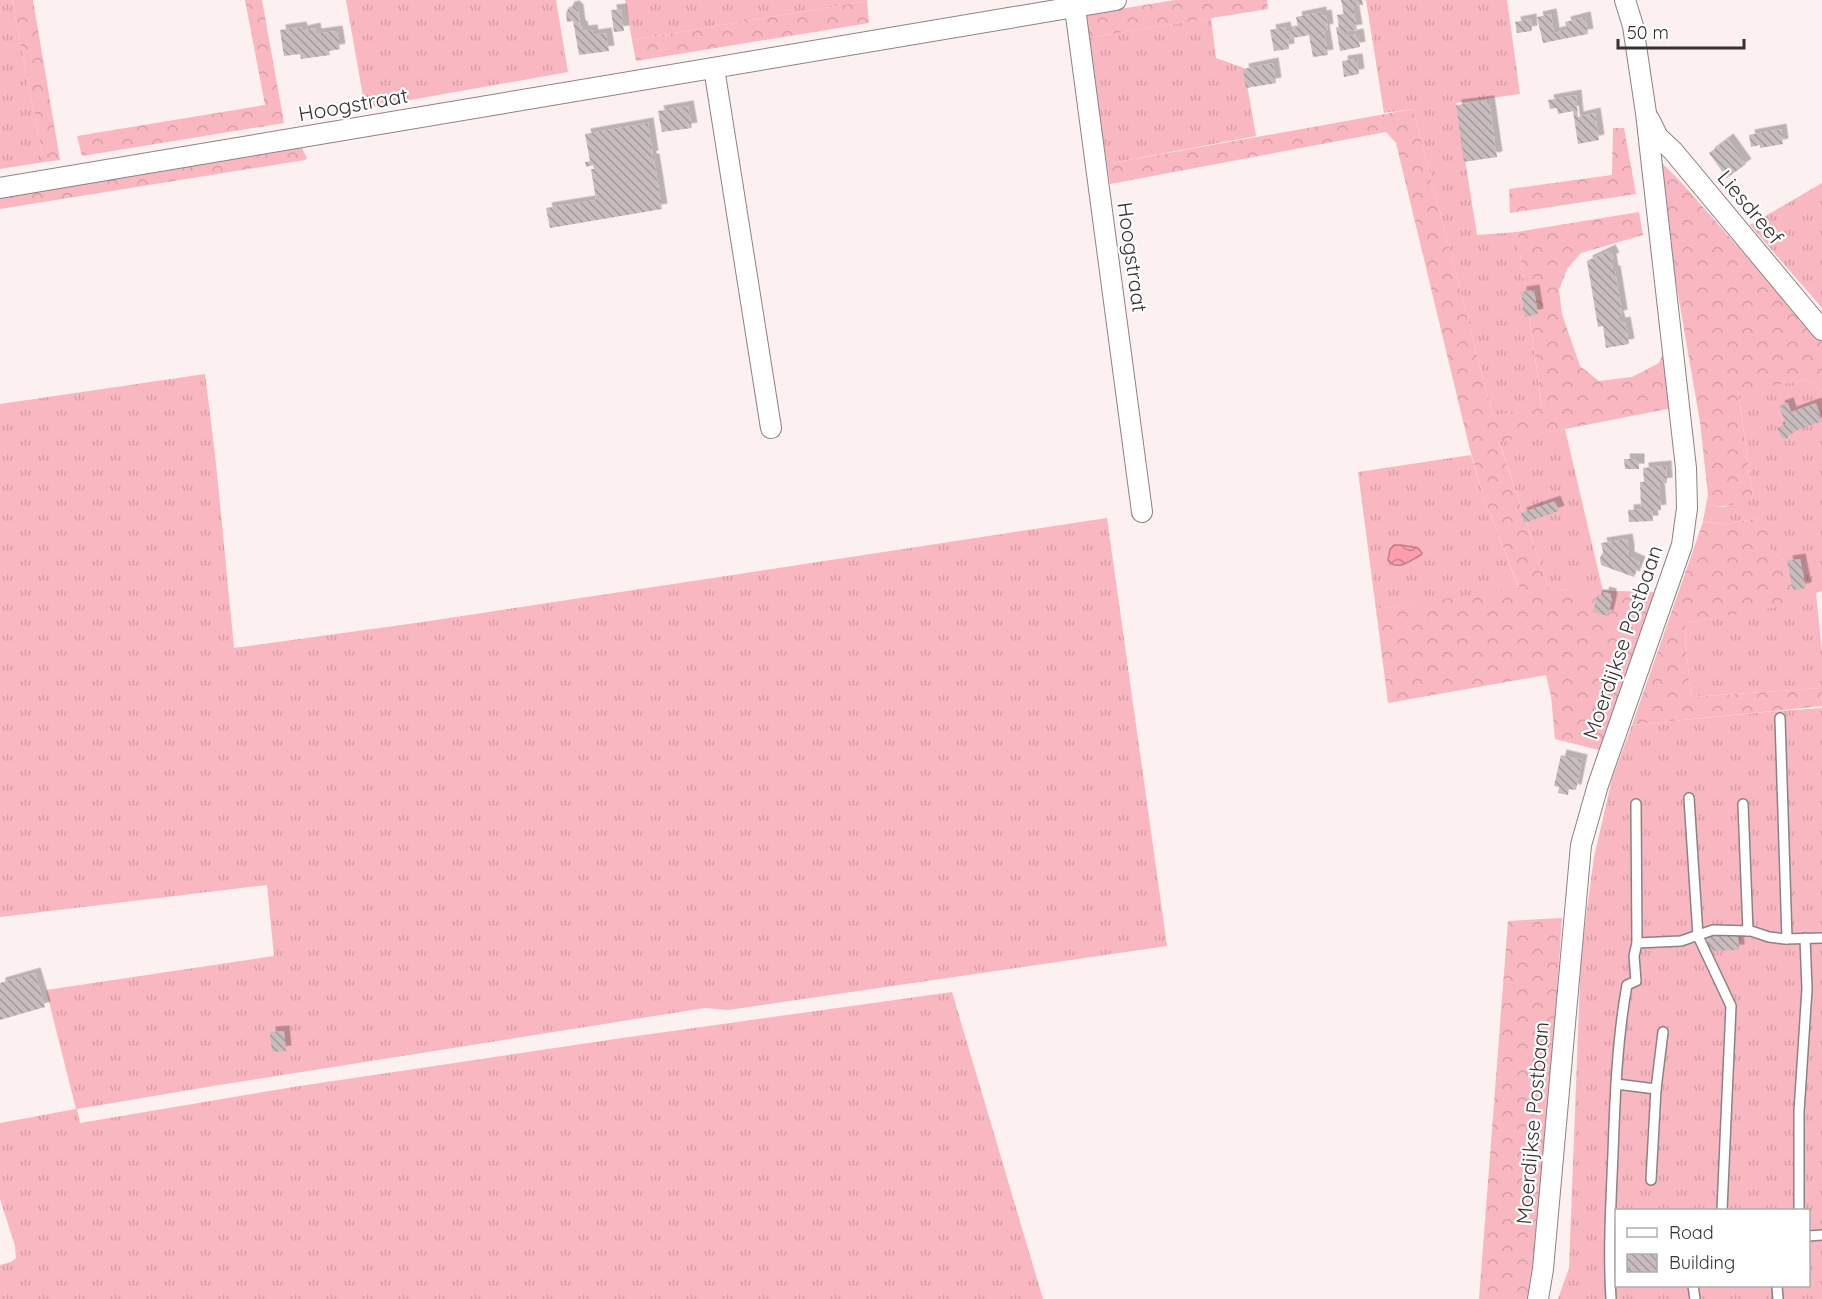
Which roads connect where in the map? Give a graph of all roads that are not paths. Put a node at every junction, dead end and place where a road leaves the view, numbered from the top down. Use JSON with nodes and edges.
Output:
{"nodes":[{"id":1,"x":1116,"y":0,"type":"edge"},
{"id":2,"x":1625,"y":0,"type":"edge"},
{"id":3,"x":1076,"y":8,"type":"junction"},
{"id":4,"x":714,"y":68,"type":"junction"},
{"id":5,"x":1646,"y":112,"type":"junction"},
{"id":6,"x":0,"y":188,"type":"edge"},
{"id":7,"x":1822,"y":330,"type":"edge"},
{"id":8,"x":771,"y":428,"type":"dead end"},
{"id":9,"x":1142,"y":513,"type":"dead end"},
{"id":10,"x":1780,"y":718,"type":"dead end"},
{"id":11,"x":1689,"y":798,"type":"dead end"},
{"id":12,"x":1636,"y":804,"type":"dead end"},
{"id":13,"x":1743,"y":804,"type":"dead end"},
{"id":14,"x":1748,"y":931,"type":"junction"},
{"id":15,"x":1698,"y":936,"type":"junction"},
{"id":16,"x":1805,"y":938,"type":"junction"},
{"id":17,"x":1822,"y":938,"type":"edge"},
{"id":18,"x":1787,"y":939,"type":"junction"},
{"id":19,"x":1637,"y":943,"type":"junction"},
{"id":20,"x":1663,"y":1032,"type":"dead end"},
{"id":21,"x":1616,"y":1084,"type":"junction"},
{"id":22,"x":1656,"y":1089,"type":"junction"},
{"id":23,"x":1651,"y":1180,"type":"dead end"},
{"id":24,"x":1722,"y":1209,"type":"edge"},
{"id":25,"x":1799,"y":1209,"type":"edge"},
{"id":26,"x":1612,"y":1257,"type":"edge"},
{"id":27,"x":1538,"y":1299,"type":"edge"},
{"id":28,"x":1611,"y":1299,"type":"edge"}],
"edges":[{"from":1,"to":3,"type":"street","name":"Hoogstraat"},
{"from":2,"to":5,"type":"street","name":"Moerdijkse Postbaan"},
{"from":3,"to":4,"type":"street","name":"Hoogstraat"},
{"from":3,"to":9,"type":"street","name":"Hoogstraat"},
{"from":4,"to":6,"type":"street","name":"Hoogstraat"},
{"from":4,"to":8,"type":"street"},
{"from":5,"to":7,"type":"street","name":"Liesdreef"},
{"from":5,"to":27,"type":"street","name":"Moerdijkse Postbaan"},
{"from":10,"to":18,"type":"lane"},
{"from":11,"to":15,"type":"lane"},
{"from":12,"to":19,"type":"lane"},
{"from":13,"to":14,"type":"lane"},
{"from":14,"to":15,"type":"lane"},
{"from":14,"to":18,"type":"lane"},
{"from":15,"to":19,"type":"lane"},
{"from":15,"to":24,"type":"lane"},
{"from":16,"to":17,"type":"lane"},
{"from":16,"to":18,"type":"lane"},
{"from":16,"to":25,"type":"lane"},
{"from":19,"to":21,"type":"lane"},
{"from":20,"to":22,"type":"lane"},
{"from":21,"to":22,"type":"lane"},
{"from":21,"to":26,"type":"lane"},
{"from":22,"to":23,"type":"lane"},
{"from":26,"to":28,"type":"lane"}]}
